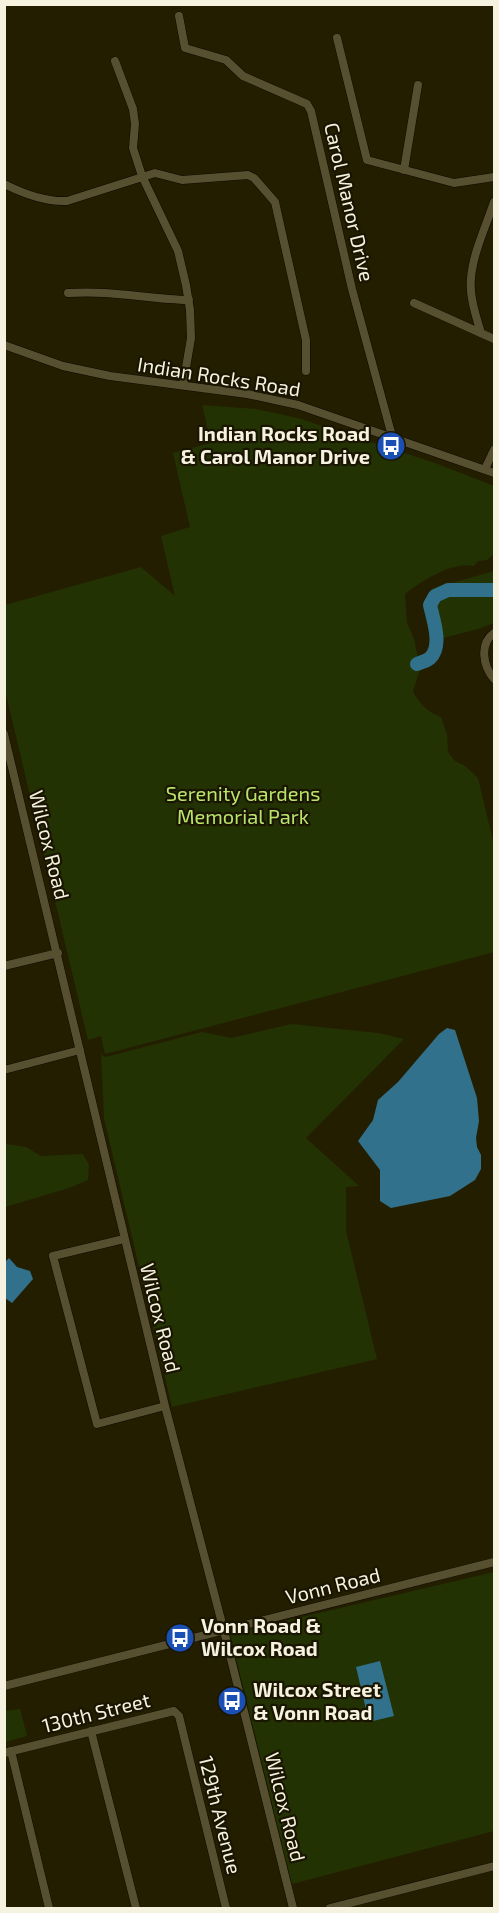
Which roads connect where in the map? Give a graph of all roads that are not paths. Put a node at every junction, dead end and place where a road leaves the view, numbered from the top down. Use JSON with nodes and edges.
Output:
{"nodes":[{"id":1,"x":178,"y":16,"type":"dead end"},
{"id":2,"x":337,"y":38,"type":"dead end"},
{"id":3,"x":115,"y":61,"type":"dead end"},
{"id":4,"x":418,"y":85,"type":"dead end"},
{"id":5,"x":405,"y":170,"type":"junction"},
{"id":6,"x":142,"y":176,"type":"junction"},
{"id":7,"x":495,"y":177,"type":"edge"},
{"id":8,"x":4,"y":184,"type":"edge"},
{"id":9,"x":495,"y":202,"type":"edge"},
{"id":10,"x":68,"y":293,"type":"dead end"},
{"id":11,"x":189,"y":300,"type":"junction"},
{"id":12,"x":414,"y":303,"type":"dead end"},
{"id":13,"x":481,"y":333,"type":"junction"},
{"id":14,"x":495,"y":339,"type":"edge"},
{"id":15,"x":4,"y":345,"type":"edge"},
{"id":16,"x":306,"y":371,"type":"dead end"},
{"id":17,"x":183,"y":385,"type":"junction"},
{"id":18,"x":392,"y":436,"type":"junction"},
{"id":19,"x":495,"y":450,"type":"edge"},
{"id":20,"x":485,"y":469,"type":"junction"},
{"id":21,"x":495,"y":473,"type":"edge"},
{"id":22,"x":495,"y":633,"type":"edge"},
{"id":23,"x":495,"y":679,"type":"edge"},
{"id":24,"x":4,"y":734,"type":"edge"},
{"id":25,"x":6,"y":746,"type":"edge"},
{"id":26,"x":58,"y":953,"type":"junction"},
{"id":27,"x":4,"y":966,"type":"edge"},
{"id":28,"x":80,"y":1050,"type":"junction"},
{"id":29,"x":4,"y":1070,"type":"edge"},
{"id":30,"x":124,"y":1239,"type":"junction"},
{"id":31,"x":165,"y":1406,"type":"junction"},
{"id":32,"x":495,"y":1562,"type":"edge"},
{"id":33,"x":224,"y":1630,"type":"junction"},
{"id":34,"x":4,"y":1686,"type":"edge"},
{"id":35,"x":182,"y":1730,"type":"joint"},
{"id":36,"x":91,"y":1731,"type":"junction"},
{"id":37,"x":8,"y":1752,"type":"edge"},
{"id":38,"x":495,"y":1866,"type":"edge"},
{"id":39,"x":348,"y":1906,"type":"edge"},
{"id":40,"x":49,"y":1908,"type":"edge"},
{"id":41,"x":136,"y":1908,"type":"edge"},
{"id":42,"x":226,"y":1908,"type":"edge"},
{"id":43,"x":293,"y":1908,"type":"edge"},
{"id":44,"x":330,"y":1908,"type":"edge"}],
"edges":[{"from":1,"to":18,"type":"street","name":"Carol Manor Drive"},
{"from":2,"to":5,"type":"street"},
{"from":3,"to":6,"type":"street"},
{"from":4,"to":5,"type":"street"},
{"from":5,"to":7,"type":"street"},
{"from":6,"to":8,"type":"street"},
{"from":6,"to":11,"type":"street"},
{"from":6,"to":16,"type":"street"},
{"from":9,"to":13,"type":"street"},
{"from":10,"to":11,"type":"street"},
{"from":11,"to":17,"type":"street"},
{"from":12,"to":13,"type":"street"},
{"from":13,"to":14,"type":"street"},
{"from":15,"to":17,"type":"street","name":"Indian Rocks Road"},
{"from":17,"to":18,"type":"street","name":"Indian Rocks Road"},
{"from":18,"to":20,"type":"street","name":"Indian Rocks Road"},
{"from":19,"to":20,"type":"street"},
{"from":20,"to":21,"type":"street","name":"Indian Rocks Road"},
{"from":22,"to":23,"type":"street"},
{"from":24,"to":25,"type":"street","name":"Wilcox Road"},
{"from":25,"to":26,"type":"street","name":"Wilcox Road"},
{"from":26,"to":27,"type":"street"},
{"from":26,"to":28,"type":"street","name":"Wilcox Road"},
{"from":28,"to":29,"type":"street"},
{"from":28,"to":30,"type":"street","name":"Wilcox Road"},
{"from":30,"to":31,"type":"street","name":"Wilcox Road"},
{"from":30,"to":31,"type":"street"},
{"from":31,"to":33,"type":"street","name":"Wilcox Road"},
{"from":32,"to":33,"type":"street","name":"Vonn Road"},
{"from":33,"to":34,"type":"street","name":"Vonn Road"},
{"from":33,"to":43,"type":"street","name":"Wilcox Road"},
{"from":35,"to":36,"type":"street","name":"130th Street"},
{"from":35,"to":42,"type":"street","name":"129th Avenue"},
{"from":36,"to":37,"type":"street","name":"130th Street"},
{"from":36,"to":41,"type":"street"},
{"from":37,"to":40,"type":"street"},
{"from":38,"to":39,"type":"street"},
{"from":39,"to":44,"type":"street"}]}
